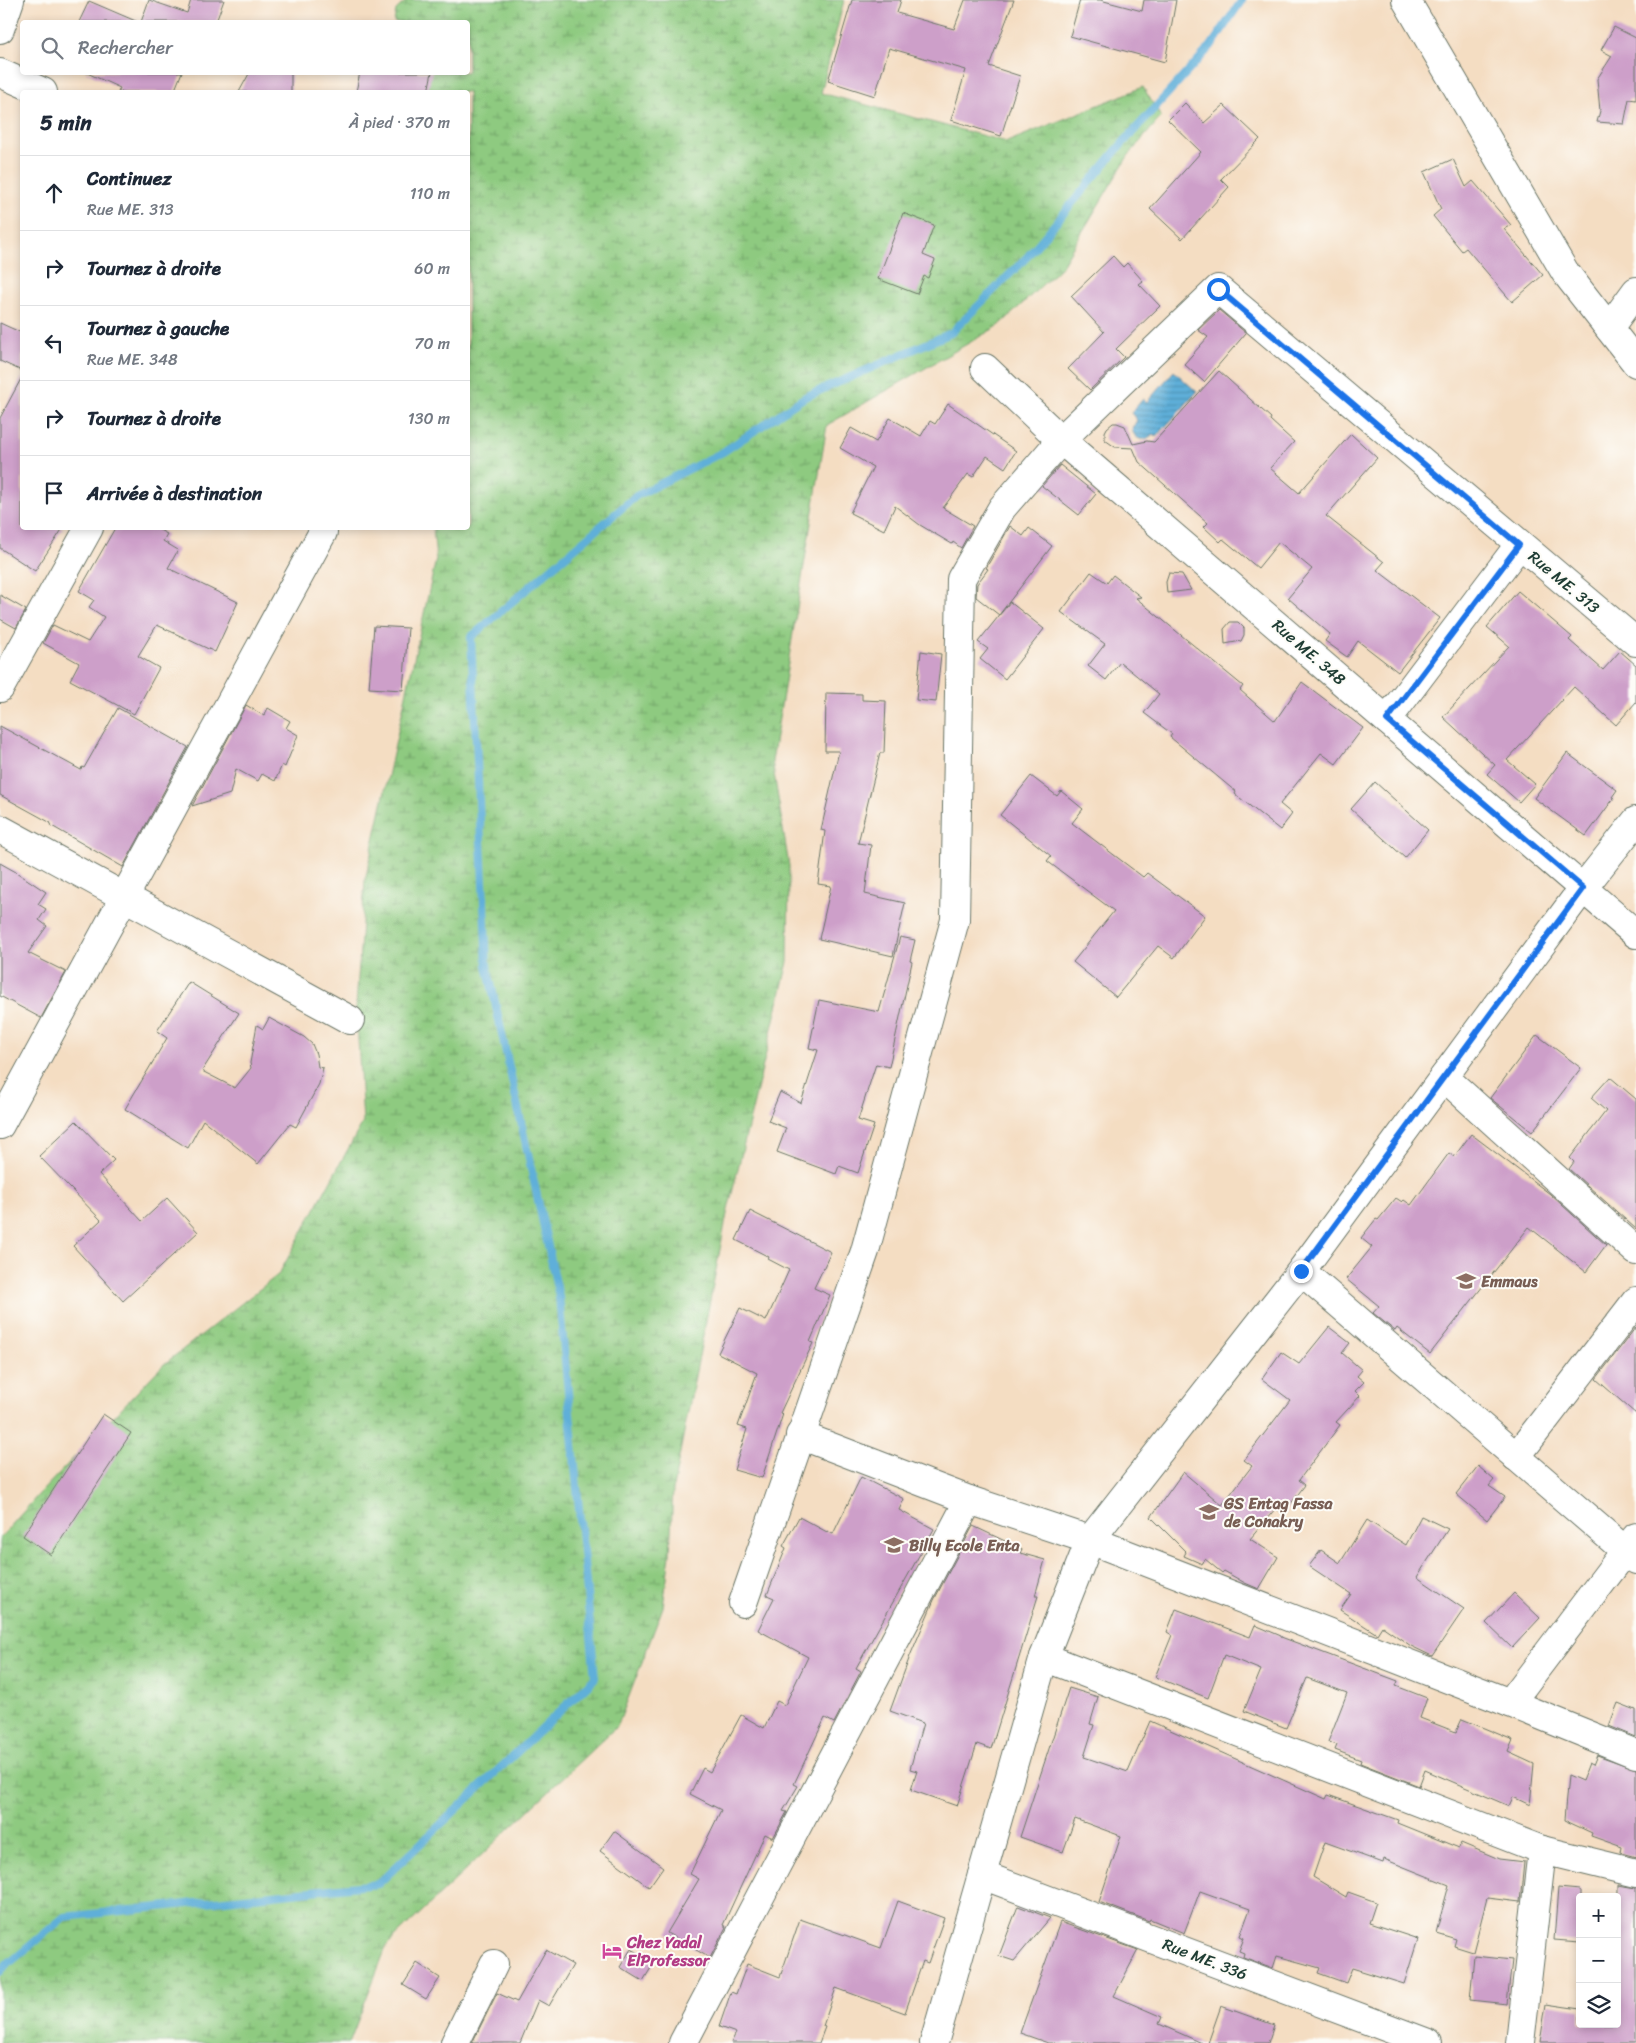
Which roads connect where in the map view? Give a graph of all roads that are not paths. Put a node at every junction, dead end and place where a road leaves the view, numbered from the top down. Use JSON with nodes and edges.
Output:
{"nodes":[{"id":1,"x":10,"y":0,"type":"edge"},
{"id":2,"x":1406,"y":0,"type":"edge"},
{"id":3,"x":0,"y":29,"type":"edge"},
{"id":4,"x":0,"y":73,"type":"edge"},
{"id":5,"x":38,"y":90,"type":"edge"},
{"id":6,"x":1636,"y":291,"type":"edge"},
{"id":7,"x":1609,"y":328,"type":"junction"},
{"id":8,"x":1636,"y":363,"type":"edge"},
{"id":9,"x":985,"y":368,"type":"dead end"},
{"id":10,"x":1061,"y":440,"type":"junction"},
{"id":11,"x":89,"y":530,"type":"edge"},
{"id":12,"x":323,"y":532,"type":"dead end"},
{"id":13,"x":1519,"y":545,"type":"junction"},
{"id":14,"x":1636,"y":642,"type":"edge"},
{"id":15,"x":0,"y":688,"type":"edge"},
{"id":16,"x":1387,"y":720,"type":"junction"},
{"id":17,"x":1636,"y":821,"type":"edge"},
{"id":18,"x":0,"y":829,"type":"edge"},
{"id":19,"x":1583,"y":888,"type":"junction"},
{"id":20,"x":123,"y":897,"type":"junction"},
{"id":21,"x":1636,"y":934,"type":"edge"},
{"id":22,"x":350,"y":1020,"type":"dead end"},
{"id":23,"x":1444,"y":1077,"type":"junction"},
{"id":24,"x":0,"y":1125,"type":"edge"},
{"id":25,"x":1636,"y":1251,"type":"edge"},
{"id":26,"x":1301,"y":1271,"type":"junction"},
{"id":27,"x":1636,"y":1300,"type":"edge"},
{"id":28,"x":800,"y":1435,"type":"junction"},
{"id":29,"x":1516,"y":1457,"type":"junction"},
{"id":30,"x":969,"y":1500,"type":"junction"},
{"id":31,"x":1090,"y":1540,"type":"junction"},
{"id":32,"x":1632,"y":1550,"type":"edge"},
{"id":33,"x":743,"y":1603,"type":"dead end"},
{"id":34,"x":1044,"y":1657,"type":"junction"},
{"id":35,"x":1510,"y":1703,"type":"junction"},
{"id":36,"x":1636,"y":1754,"type":"edge"},
{"id":37,"x":1542,"y":1850,"type":"junction"},
{"id":38,"x":1636,"y":1873,"type":"edge"},
{"id":39,"x":982,"y":1875,"type":"junction"},
{"id":40,"x":494,"y":1964,"type":"dead end"},
{"id":41,"x":455,"y":2043,"type":"edge"},
{"id":42,"x":683,"y":2043,"type":"edge"},
{"id":43,"x":934,"y":2043,"type":"edge"},
{"id":44,"x":1428,"y":2043,"type":"edge"},
{"id":45,"x":1520,"y":2043,"type":"edge"}],
"edges":[{"from":1,"to":3,"type":"street"},
{"from":2,"to":7,"type":"street"},
{"from":4,"to":5,"type":"street"},
{"from":6,"to":7,"type":"street"},
{"from":7,"to":8,"type":"street"},
{"from":9,"to":10,"type":"street","name":"Rue ME. 348"},
{"from":10,"to":13,"type":"street","name":"Rue ME. 313"},
{"from":10,"to":16,"type":"street","name":"Rue ME. 348"},
{"from":10,"to":28,"type":"street"},
{"from":11,"to":15,"type":"street"},
{"from":12,"to":20,"type":"street"},
{"from":13,"to":14,"type":"street","name":"Rue ME. 313"},
{"from":13,"to":16,"type":"street"},
{"from":16,"to":19,"type":"street","name":"Rue ME. 348"},
{"from":17,"to":19,"type":"street"},
{"from":18,"to":20,"type":"street"},
{"from":19,"to":21,"type":"street","name":"Rue ME. 348"},
{"from":19,"to":23,"type":"street"},
{"from":20,"to":22,"type":"street"},
{"from":20,"to":24,"type":"street"},
{"from":23,"to":25,"type":"street"},
{"from":23,"to":26,"type":"street"},
{"from":26,"to":29,"type":"street"},
{"from":26,"to":31,"type":"street"},
{"from":27,"to":29,"type":"street"},
{"from":28,"to":30,"type":"street"},
{"from":28,"to":33,"type":"street"},
{"from":29,"to":32,"type":"street"},
{"from":30,"to":31,"type":"street"},
{"from":30,"to":42,"type":"street"},
{"from":31,"to":34,"type":"street"},
{"from":31,"to":35,"type":"street"},
{"from":32,"to":35,"type":"street"},
{"from":34,"to":37,"type":"street"},
{"from":34,"to":39,"type":"street"},
{"from":35,"to":36,"type":"street"},
{"from":37,"to":38,"type":"street"},
{"from":37,"to":45,"type":"street"},
{"from":39,"to":43,"type":"street"},
{"from":39,"to":44,"type":"street","name":"Rue ME. 336"},
{"from":40,"to":41,"type":"street"}]}
